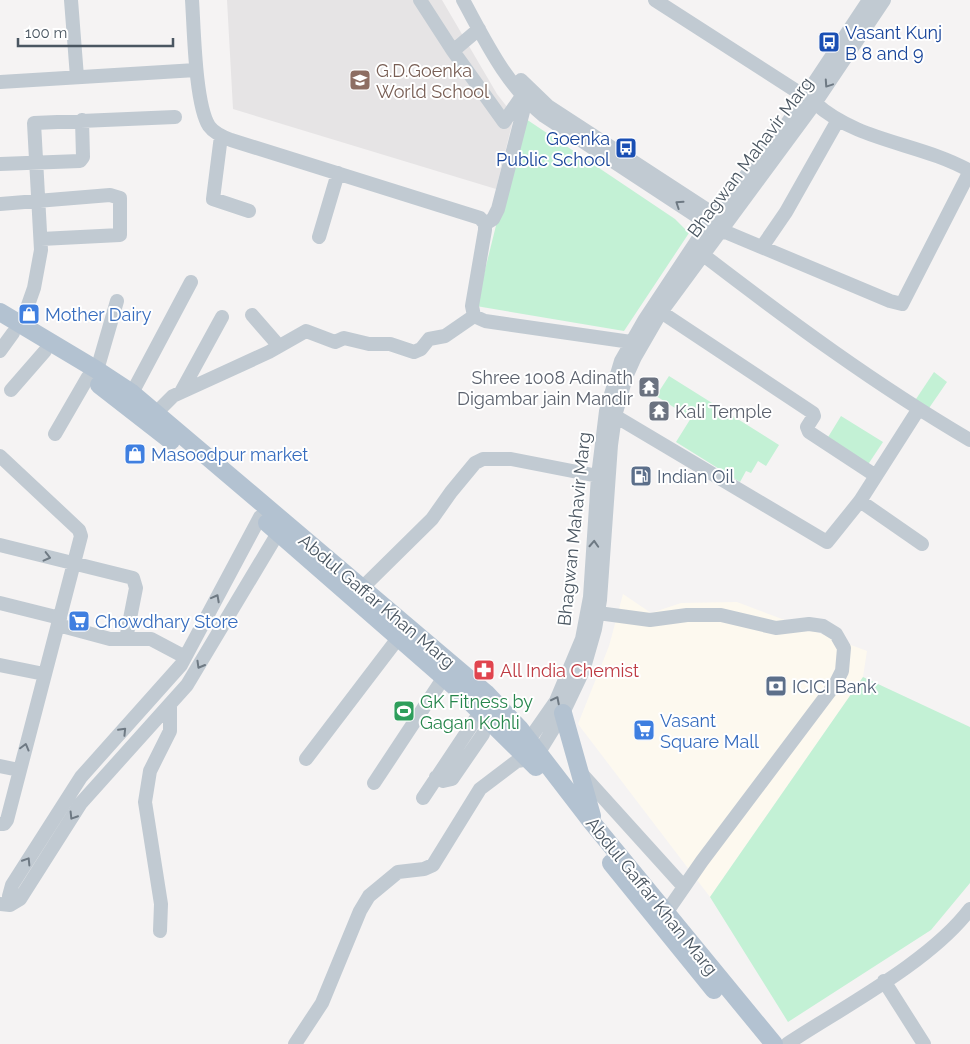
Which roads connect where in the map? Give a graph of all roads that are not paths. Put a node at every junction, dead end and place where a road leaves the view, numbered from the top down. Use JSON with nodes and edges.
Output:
{"nodes":[{"id":1,"x":71,"y":0,"type":"edge"},
{"id":2,"x":192,"y":0,"type":"edge"},
{"id":3,"x":420,"y":0,"type":"edge"},
{"id":4,"x":463,"y":0,"type":"edge"},
{"id":5,"x":474,"y":0,"type":"edge"},
{"id":6,"x":655,"y":0,"type":"edge"},
{"id":7,"x":874,"y":2,"type":"edge"},
{"id":8,"x":479,"y":29,"type":"junction"},
{"id":9,"x":453,"y":50,"type":"junction"},
{"id":10,"x":196,"y":70,"type":"junction"},
{"id":11,"x":76,"y":77,"type":"junction"},
{"id":12,"x":0,"y":82,"type":"edge"},
{"id":13,"x":524,"y":98,"type":"junction"},
{"id":14,"x":810,"y":99,"type":"junction"},
{"id":15,"x":175,"y":117,"type":"dead end"},
{"id":16,"x":82,"y":120,"type":"junction"},
{"id":17,"x":838,"y":120,"type":"junction"},
{"id":18,"x":222,"y":136,"type":"junction"},
{"id":19,"x":36,"y":163,"type":"junction"},
{"id":20,"x":0,"y":164,"type":"edge"},
{"id":21,"x":338,"y":173,"type":"junction"},
{"id":22,"x":39,"y":203,"type":"junction"},
{"id":23,"x":0,"y":204,"type":"edge"},
{"id":24,"x":249,"y":211,"type":"dead end"},
{"id":25,"x":717,"y":223,"type":"junction"},
{"id":26,"x":485,"y":224,"type":"junction"},
{"id":27,"x":319,"y":237,"type":"dead end"},
{"id":28,"x":41,"y":239,"type":"junction"},
{"id":29,"x":762,"y":247,"type":"junction"},
{"id":30,"x":702,"y":254,"type":"junction"},
{"id":31,"x":191,"y":282,"type":"dead end"},
{"id":32,"x":117,"y":301,"type":"dead end"},
{"id":33,"x":0,"y":312,"type":"edge"},
{"id":34,"x":661,"y":312,"type":"junction"},
{"id":35,"x":252,"y":315,"type":"dead end"},
{"id":36,"x":474,"y":316,"type":"junction"},
{"id":37,"x":222,"y":317,"type":"dead end"},
{"id":38,"x":11,"y":327,"type":"edge"},
{"id":39,"x":631,"y":342,"type":"junction"},
{"id":40,"x":280,"y":346,"type":"junction"},
{"id":41,"x":0,"y":351,"type":"edge"},
{"id":42,"x":45,"y":352,"type":"junction"},
{"id":43,"x":92,"y":374,"type":"junction"},
{"id":44,"x":11,"y":390,"type":"dead end"},
{"id":45,"x":181,"y":392,"type":"junction"},
{"id":46,"x":132,"y":393,"type":"junction"},
{"id":47,"x":918,"y":410,"type":"junction"},
{"id":48,"x":156,"y":413,"type":"junction"},
{"id":49,"x":615,"y":416,"type":"junction"},
{"id":50,"x":55,"y":434,"type":"dead end"},
{"id":51,"x":970,"y":440,"type":"edge"},
{"id":52,"x":0,"y":456,"type":"edge"},
{"id":53,"x":603,"y":475,"type":"junction"},
{"id":54,"x":876,"y":476,"type":"junction"},
{"id":55,"x":860,"y":501,"type":"junction"},
{"id":56,"x":260,"y":517,"type":"junction"},
{"id":57,"x":278,"y":533,"type":"junction"},
{"id":58,"x":922,"y":544,"type":"dead end"},
{"id":59,"x":0,"y":545,"type":"edge"},
{"id":60,"x":75,"y":564,"type":"junction"},
{"id":61,"x":360,"y":589,"type":"junction"},
{"id":62,"x":0,"y":603,"type":"edge"},
{"id":63,"x":598,"y":613,"type":"junction"},
{"id":64,"x":59,"y":621,"type":"junction"},
{"id":65,"x":399,"y":638,"type":"junction"},
{"id":66,"x":126,"y":639,"type":"junction"},
{"id":67,"x":185,"y":657,"type":"junction"},
{"id":68,"x":0,"y":666,"type":"edge"},
{"id":69,"x":44,"y":674,"type":"junction"},
{"id":70,"x":444,"y":677,"type":"junction"},
{"id":71,"x":170,"y":704,"type":"junction"},
{"id":72,"x":481,"y":711,"type":"junction"},
{"id":73,"x":563,"y":713,"type":"junction"},
{"id":74,"x":483,"y":734,"type":"dead end"},
{"id":75,"x":527,"y":753,"type":"junction"},
{"id":76,"x":306,"y":759,"type":"dead end"},
{"id":77,"x":0,"y":766,"type":"edge"},
{"id":78,"x":19,"y":770,"type":"junction"},
{"id":79,"x":578,"y":770,"type":"junction"},
{"id":80,"x":436,"y":777,"type":"junction"},
{"id":81,"x":374,"y":783,"type":"dead end"},
{"id":82,"x":76,"y":785,"type":"junction"},
{"id":83,"x":88,"y":794,"type":"junction"},
{"id":84,"x":423,"y":798,"type":"dead end"},
{"id":85,"x":0,"y":824,"type":"edge"},
{"id":86,"x":594,"y":825,"type":"junction"},
{"id":87,"x":684,"y":887,"type":"junction"},
{"id":88,"x":5,"y":904,"type":"edge"},
{"id":89,"x":970,"y":908,"type":"edge"},
{"id":90,"x":666,"y":913,"type":"junction"},
{"id":91,"x":160,"y":931,"type":"dead end"},
{"id":92,"x":884,"y":981,"type":"junction"},
{"id":93,"x":804,"y":1040,"type":"edge"},
{"id":94,"x":295,"y":1044,"type":"edge"},
{"id":95,"x":759,"y":1044,"type":"edge"},
{"id":96,"x":774,"y":1044,"type":"edge"},
{"id":97,"x":787,"y":1044,"type":"edge"},
{"id":98,"x":924,"y":1044,"type":"edge"}],
"edges":[{"from":1,"to":11,"type":"street"},
{"from":2,"to":10,"type":"street"},
{"from":3,"to":9,"type":"street"},
{"from":4,"to":8,"type":"street"},
{"from":5,"to":25,"type":"street"},
{"from":6,"to":14,"type":"street"},
{"from":7,"to":14,"type":"street","name":"Bhagwan Mahavir Marg"},
{"from":8,"to":9,"type":"street"},
{"from":8,"to":13,"type":"street"},
{"from":9,"to":13,"type":"street"},
{"from":10,"to":11,"type":"street"},
{"from":10,"to":18,"type":"street"},
{"from":11,"to":12,"type":"street"},
{"from":25,"to":13,"type":"street","one_way":true},
{"from":13,"to":26,"type":"street"},
{"from":14,"to":17,"type":"street"},
{"from":14,"to":25,"type":"street","name":"Bhagwan Mahavir Marg"},
{"from":15,"to":16,"type":"street"},
{"from":16,"to":19,"type":"street"},
{"from":16,"to":19,"type":"street"},
{"from":17,"to":29,"type":"street"},
{"from":17,"to":29,"type":"street"},
{"from":18,"to":21,"type":"street"},
{"from":18,"to":24,"type":"street"},
{"from":19,"to":20,"type":"street"},
{"from":19,"to":22,"type":"street"},
{"from":21,"to":26,"type":"street"},
{"from":21,"to":27,"type":"street"},
{"from":22,"to":23,"type":"street"},
{"from":22,"to":28,"type":"street"},
{"from":22,"to":28,"type":"street"},
{"from":25,"to":29,"type":"street"},
{"from":25,"to":30,"type":"street","name":"Bhagwan Mahavir Marg"},
{"from":25,"to":39,"type":"street","name":"Bhagwan Mahavir Marg"},
{"from":26,"to":36,"type":"street"},
{"from":28,"to":38,"type":"street"},
{"from":30,"to":34,"type":"street","name":"Bhagwan Mahavir Marg"},
{"from":30,"to":47,"type":"street"},
{"from":31,"to":46,"type":"street"},
{"from":32,"to":43,"type":"street"},
{"from":33,"to":38,"type":"main road","name":"Abdul Gaffar Khan Marg"},
{"from":34,"to":49,"type":"street","name":"Bhagwan Mahavir Marg"},
{"from":34,"to":54,"type":"street"},
{"from":35,"to":40,"type":"street"},
{"from":36,"to":39,"type":"street"},
{"from":36,"to":40,"type":"street"},
{"from":37,"to":45,"type":"street"},
{"from":38,"to":41,"type":"street"},
{"from":38,"to":42,"type":"main road","name":"Abdul Gaffar Khan Marg"},
{"from":38,"to":43,"type":"main road","name":"Abdul Gaffar Khan Marg"},
{"from":39,"to":53,"type":"street","name":"Bhagwan Mahavir Marg"},
{"from":40,"to":45,"type":"street"},
{"from":42,"to":43,"type":"main road","name":"Abdul Gaffar Khan Marg"},
{"from":42,"to":44,"type":"street"},
{"from":43,"to":46,"type":"main road","name":"Abdul Gaffar Khan Marg"},
{"from":43,"to":50,"type":"street"},
{"from":43,"to":56,"type":"main road","name":"Abdul Gaffar Khan Marg"},
{"from":45,"to":48,"type":"street"},
{"from":46,"to":48,"type":"main road","name":"Abdul Gaffar Khan Marg"},
{"from":47,"to":51,"type":"street"},
{"from":47,"to":54,"type":"street"},
{"from":48,"to":61,"type":"main road","name":"Abdul Gaffar Khan Marg"},
{"from":49,"to":53,"type":"street","name":"Bhagwan Mahavir Marg"},
{"from":49,"to":55,"type":"street"},
{"from":52,"to":60,"type":"street"},
{"from":53,"to":61,"type":"street"},
{"from":53,"to":63,"type":"street","name":"Bhagwan Mahavir Marg"},
{"from":75,"to":53,"type":"street","name":"Bhagwan Mahavir Marg","one_way":true},
{"from":54,"to":55,"type":"street"},
{"from":55,"to":58,"type":"street"},
{"from":56,"to":57,"type":"main road","name":"Abdul Gaffar Khan Marg"},
{"from":67,"to":56,"type":"street","one_way":true},
{"from":57,"to":65,"type":"main road","name":"Abdul Gaffar Khan Marg"},
{"from":57,"to":71,"type":"street","one_way":true},
{"from":59,"to":60,"type":"street","one_way":true},
{"from":60,"to":64,"type":"street"},
{"from":60,"to":66,"type":"street"},
{"from":61,"to":75,"type":"main road","name":"Abdul Gaffar Khan Marg"},
{"from":62,"to":64,"type":"street"},
{"from":63,"to":73,"type":"street","name":"Bhagwan Mahavir Marg"},
{"from":63,"to":87,"type":"street"},
{"from":64,"to":66,"type":"street"},
{"from":64,"to":69,"type":"street"},
{"from":65,"to":70,"type":"main road","name":"Abdul Gaffar Khan Marg"},
{"from":65,"to":76,"type":"street"},
{"from":66,"to":67,"type":"street"},
{"from":82,"to":67,"type":"street","one_way":true},
{"from":68,"to":69,"type":"street"},
{"from":78,"to":69,"type":"street","one_way":true},
{"from":70,"to":72,"type":"main road","name":"Abdul Gaffar Khan Marg"},
{"from":70,"to":81,"type":"street"},
{"from":71,"to":83,"type":"street"},
{"from":71,"to":91,"type":"street"},
{"from":72,"to":75,"type":"main road","name":"Abdul Gaffar Khan Marg"},
{"from":72,"to":80,"type":"street"},
{"from":73,"to":75,"type":"street","name":"Bhagwan Mahavir Marg"},
{"from":73,"to":79,"type":"main road"},
{"from":74,"to":80,"type":"street"},
{"from":75,"to":86,"type":"main road","name":"Abdul Gaffar Khan Marg"},
{"from":75,"to":94,"type":"street"},
{"from":75,"to":95,"type":"main road","name":"Abdul Gaffar Khan Marg"},
{"from":77,"to":78,"type":"street"},
{"from":78,"to":85,"type":"street"},
{"from":79,"to":86,"type":"main road"},
{"from":79,"to":87,"type":"street"},
{"from":80,"to":84,"type":"street"},
{"from":82,"to":83,"type":"street"},
{"from":88,"to":82,"type":"street","one_way":true},
{"from":83,"to":88,"type":"street","one_way":true},
{"from":86,"to":90,"type":"main road","name":"Abdul Gaffar Khan Marg"},
{"from":87,"to":90,"type":"street"},
{"from":89,"to":92,"type":"street"},
{"from":90,"to":96,"type":"main road","name":"Abdul Gaffar Khan Marg"},
{"from":92,"to":93,"type":"street"},
{"from":92,"to":98,"type":"street"},
{"from":93,"to":97,"type":"street"}]}
